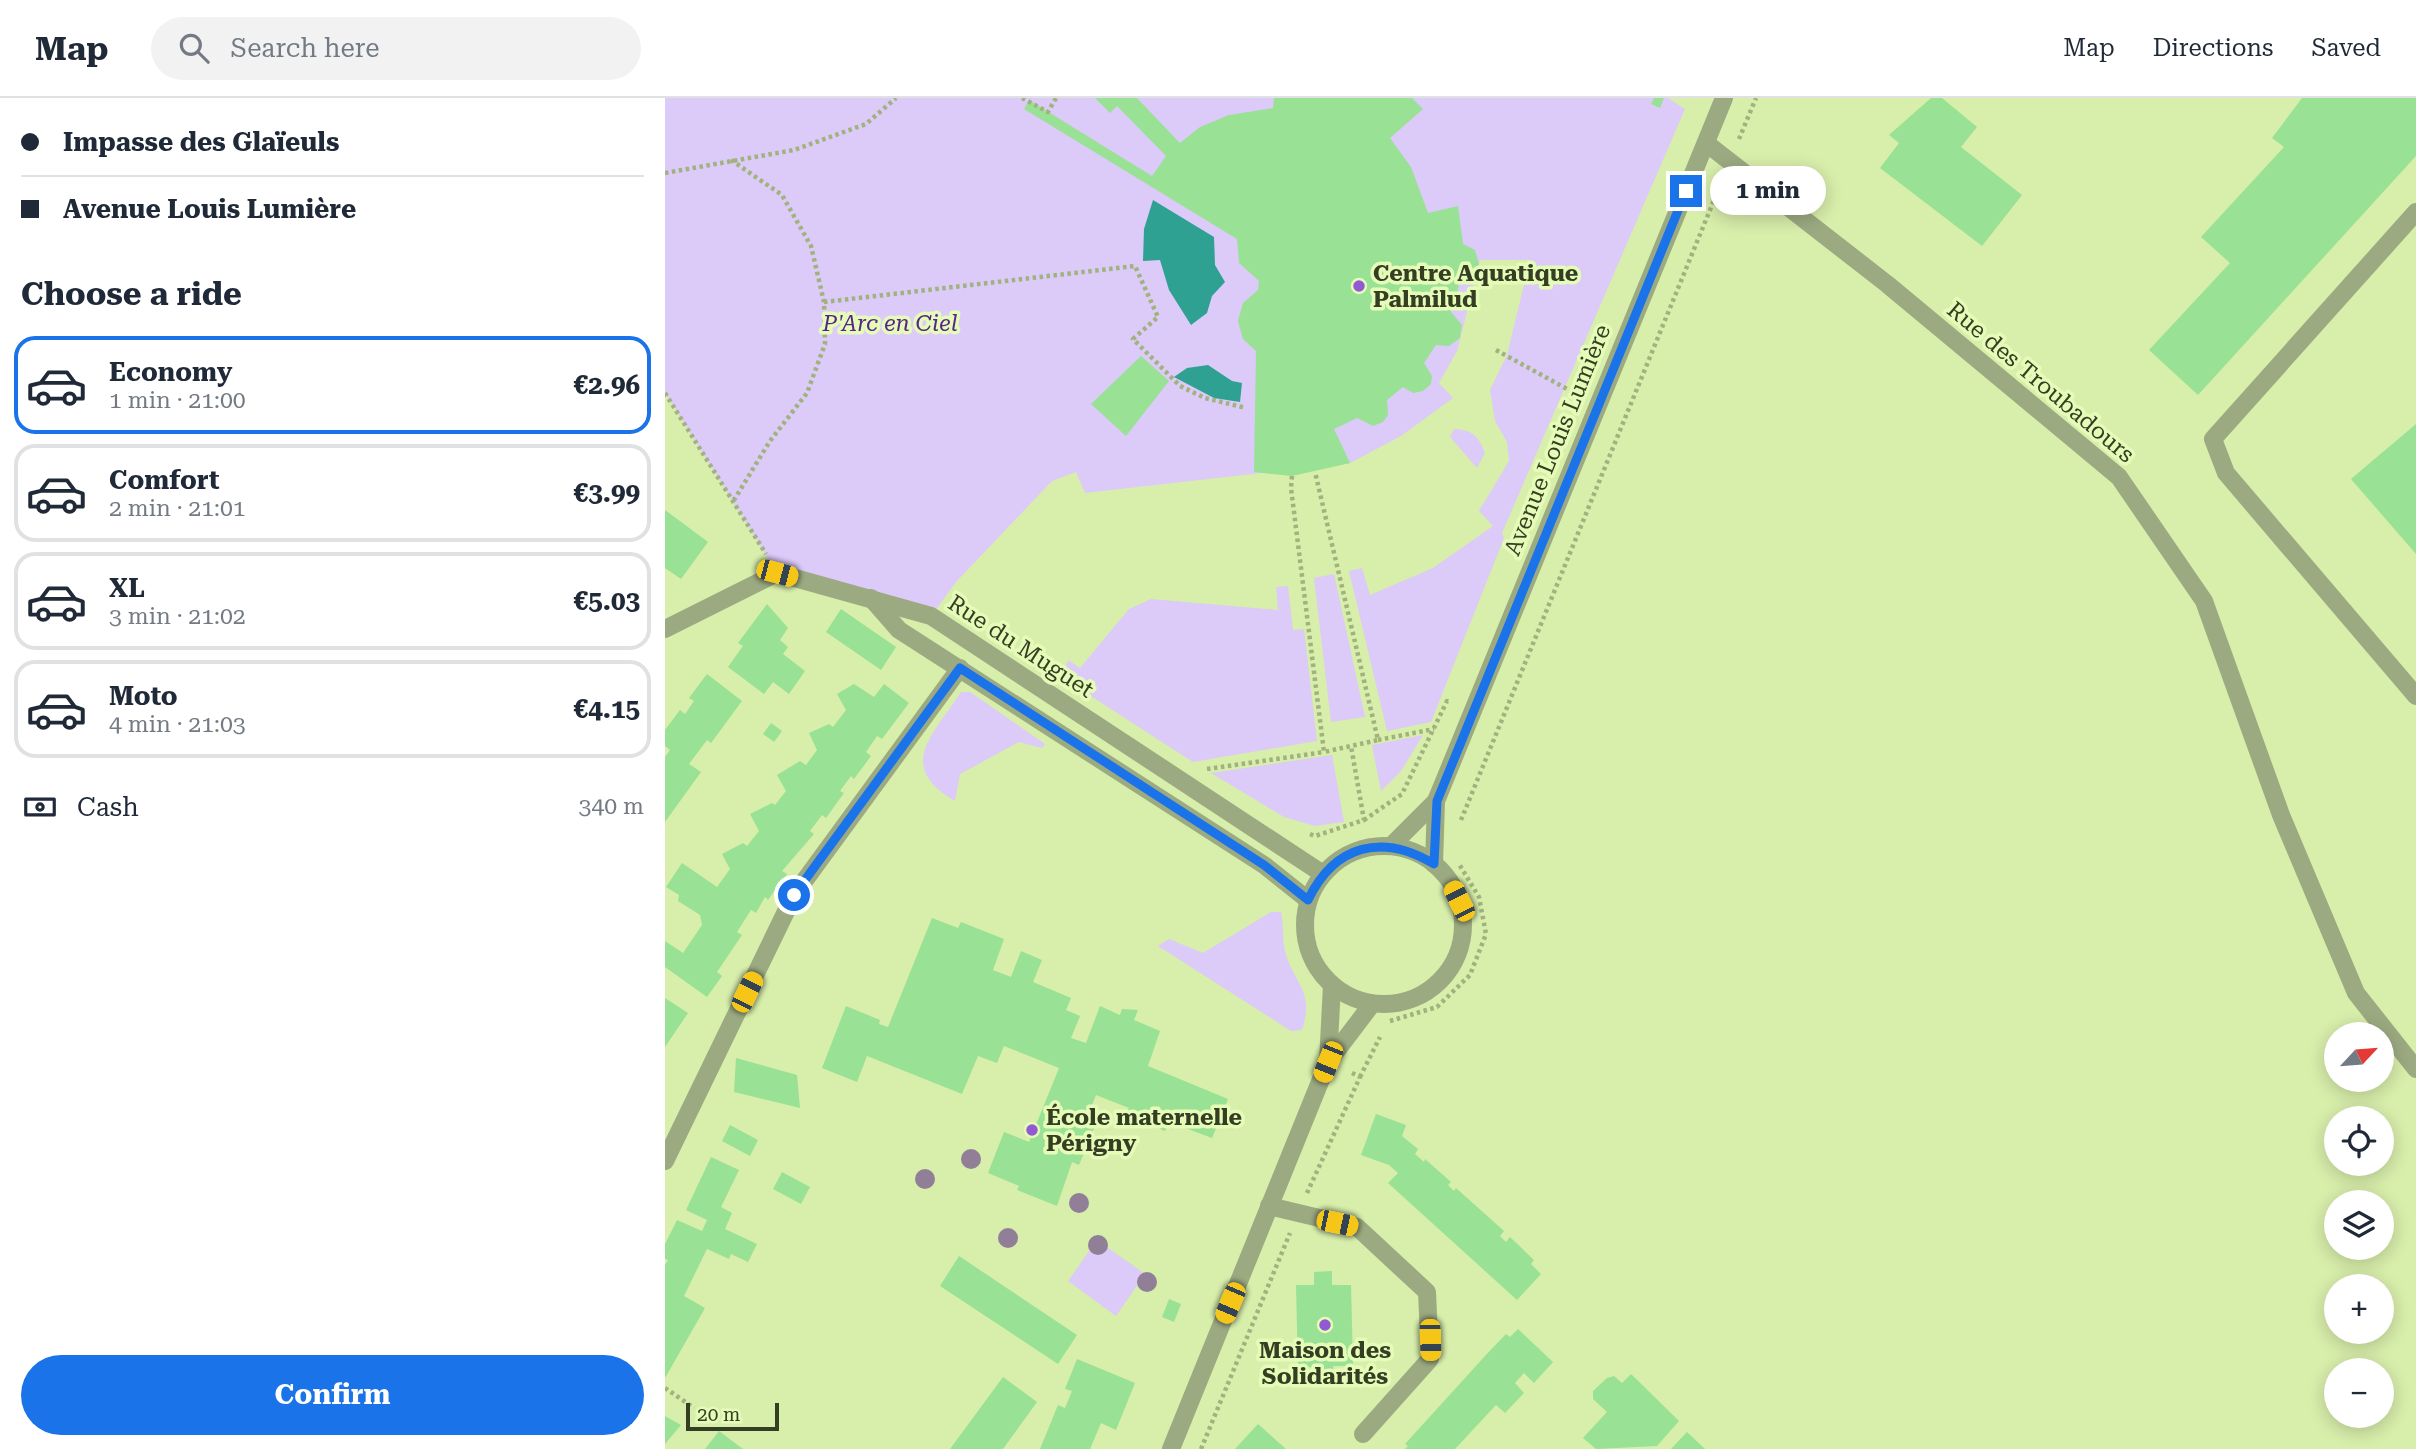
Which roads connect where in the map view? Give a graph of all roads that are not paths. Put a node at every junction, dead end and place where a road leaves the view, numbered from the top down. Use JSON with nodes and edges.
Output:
{"nodes":[{"id":1,"x":1724,"y":98,"type":"edge"},
{"id":2,"x":1706,"y":143,"type":"junction"},
{"id":3,"x":2416,"y":212,"type":"edge"},
{"id":4,"x":871,"y":598,"type":"junction"},
{"id":5,"x":665,"y":629,"type":"edge"},
{"id":6,"x":960,"y":668,"type":"junction"},
{"id":7,"x":2416,"y":696,"type":"edge"},
{"id":8,"x":1437,"y":801,"type":"junction"},
{"id":9,"x":1391,"y":846,"type":"junction"},
{"id":10,"x":1434,"y":864,"type":"junction"},
{"id":11,"x":1323,"y":874,"type":"junction"},
{"id":12,"x":1308,"y":900,"type":"junction"},
{"id":13,"x":1332,"y":985,"type":"junction"},
{"id":14,"x":1372,"y":1004,"type":"junction"},
{"id":15,"x":1328,"y":1062,"type":"junction"},
{"id":16,"x":2416,"y":1069,"type":"edge"},
{"id":17,"x":665,"y":1161,"type":"edge"},
{"id":18,"x":1269,"y":1206,"type":"junction"},
{"id":19,"x":1363,"y":1434,"type":"dead end"},
{"id":20,"x":1173,"y":1448,"type":"edge"}],
"edges":[{"from":1,"to":2,"type":"street","name":"Avenue Louis Lumière"},
{"from":2,"to":8,"type":"street","name":"Avenue Louis Lumière"},
{"from":2,"to":16,"type":"street","name":"Rue des Troubadours"},
{"from":3,"to":7,"type":"street"},
{"from":4,"to":5,"type":"street","name":"Rue du Muguet"},
{"from":4,"to":6,"type":"street"},
{"from":4,"to":11,"type":"street","name":"Rue du Muguet"},
{"from":6,"to":12,"type":"street"},
{"from":6,"to":17,"type":"street"},
{"from":8,"to":9,"type":"street","name":"Avenue Louis Lumière"},
{"from":8,"to":10,"type":"street","name":"Avenue Louis Lumière"},
{"from":9,"to":10,"type":"street"},
{"from":9,"to":11,"type":"street"},
{"from":10,"to":14,"type":"street"},
{"from":11,"to":12,"type":"street"},
{"from":12,"to":13,"type":"street"},
{"from":13,"to":14,"type":"street"},
{"from":13,"to":15,"type":"street"},
{"from":14,"to":15,"type":"street"},
{"from":15,"to":18,"type":"street"},
{"from":18,"to":19,"type":"street"},
{"from":18,"to":20,"type":"street"}]}
